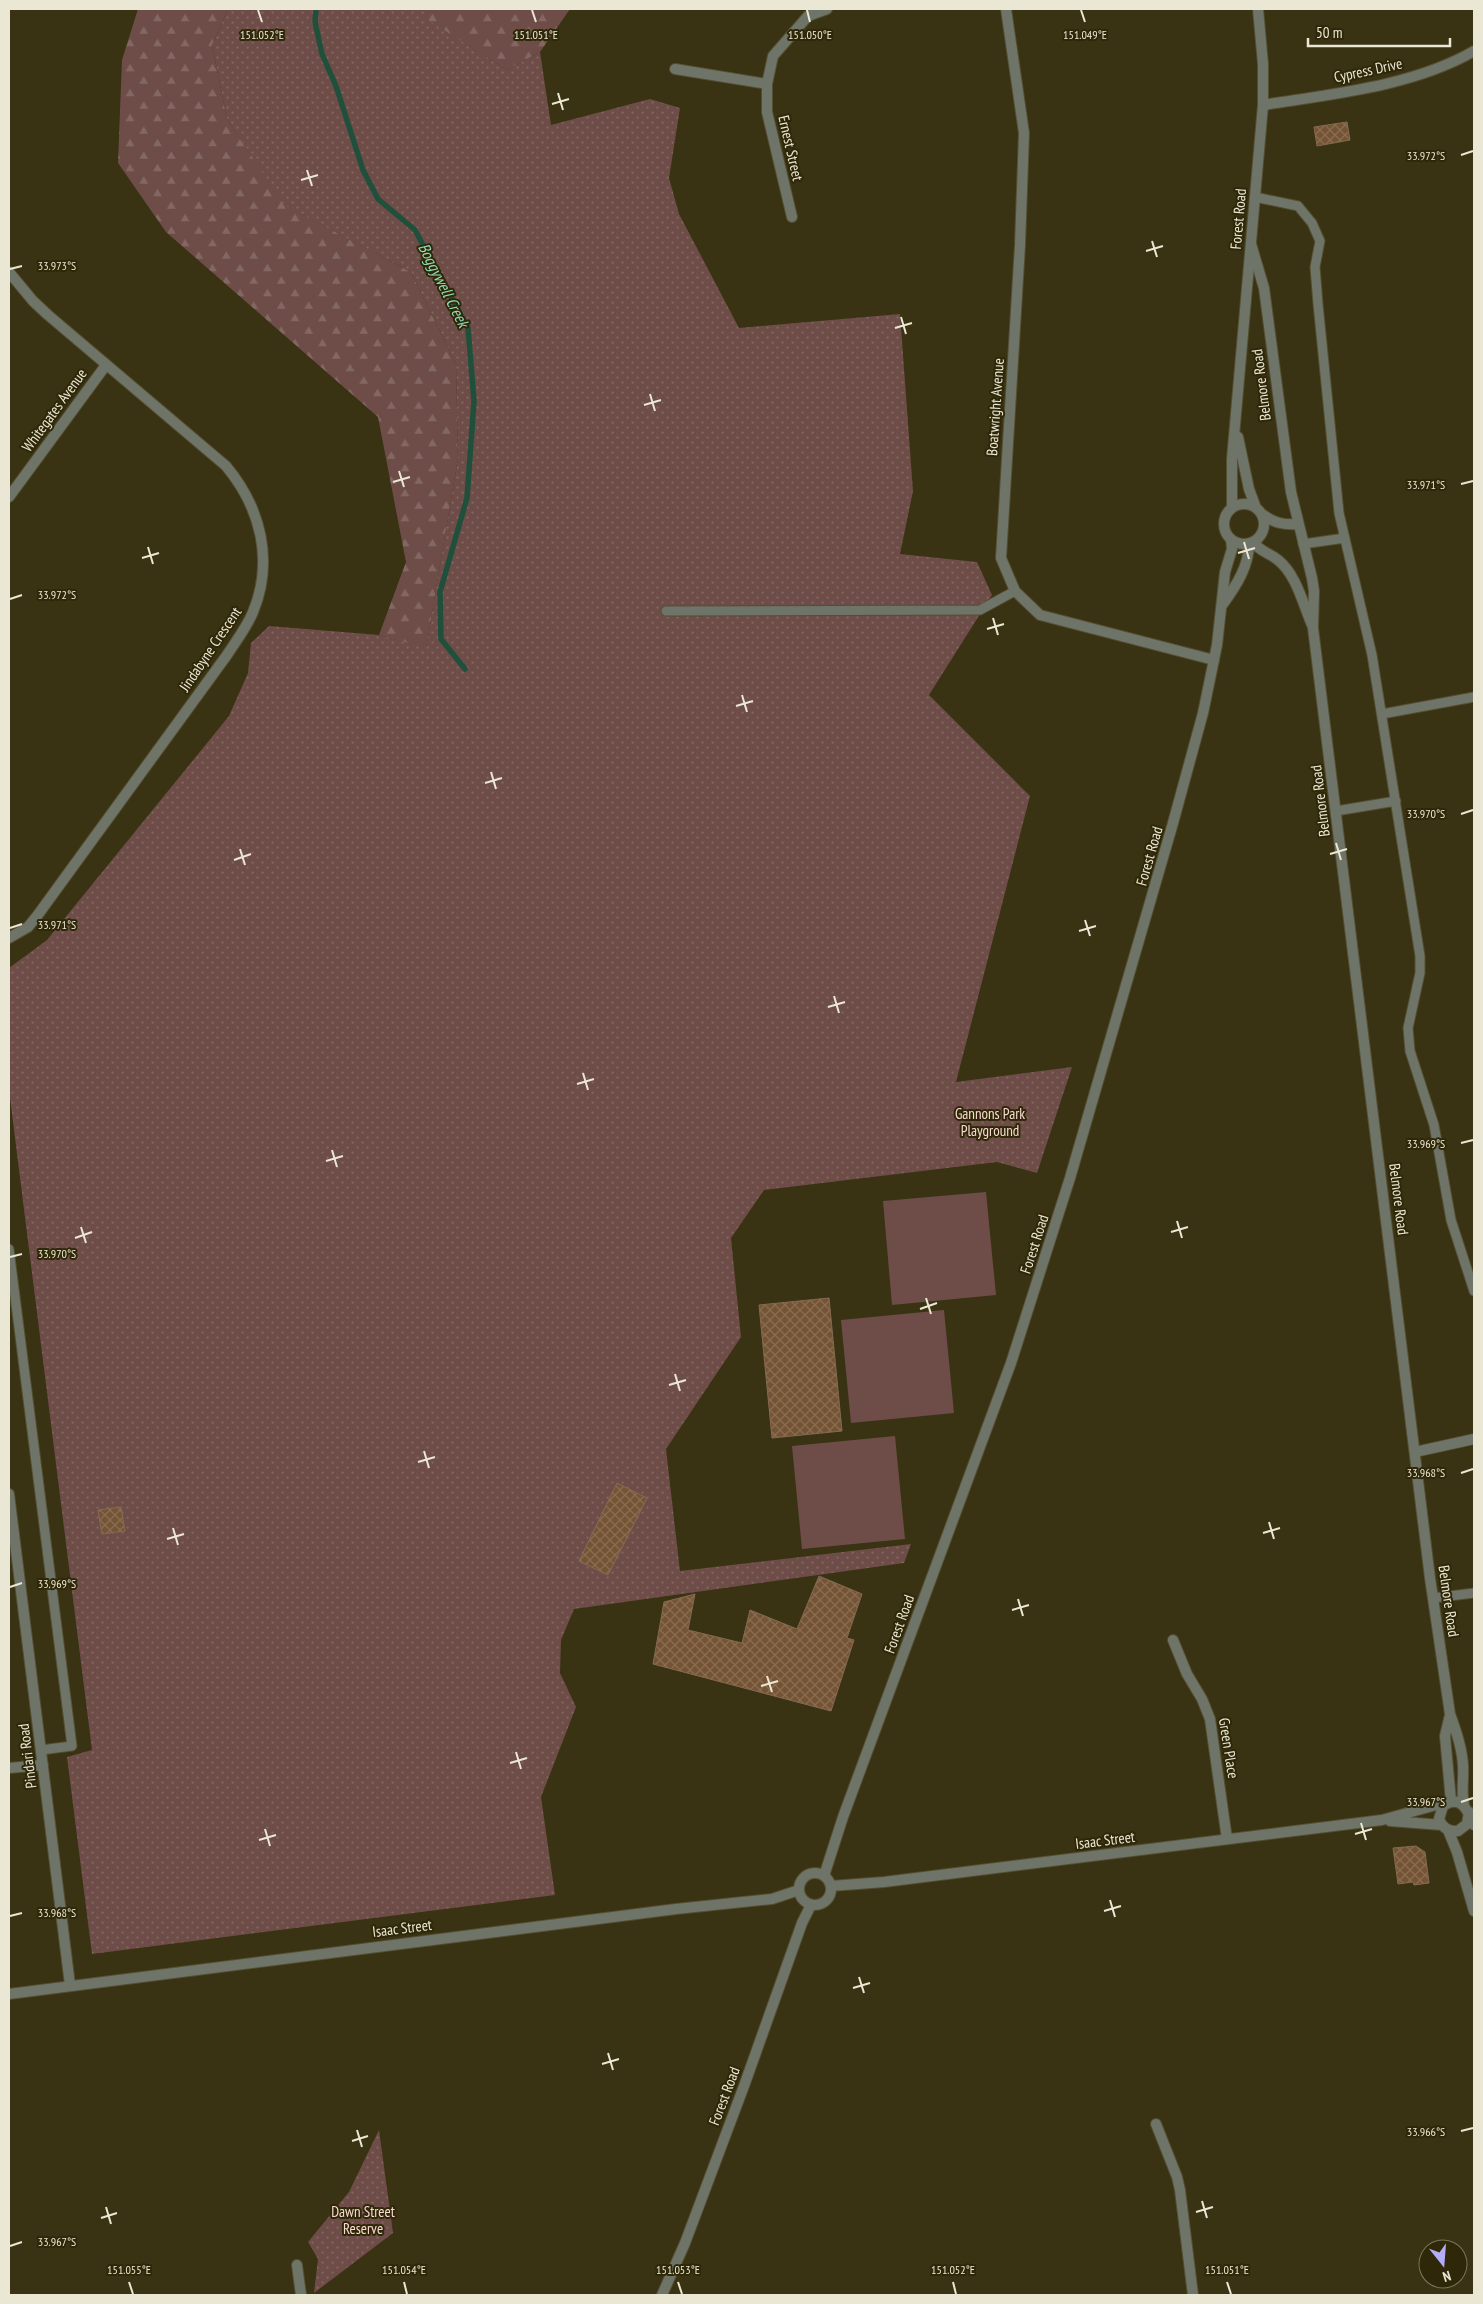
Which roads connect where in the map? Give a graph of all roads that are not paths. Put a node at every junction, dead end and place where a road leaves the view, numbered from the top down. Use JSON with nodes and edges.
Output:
{"nodes":[{"id":1,"x":827,"y":9,"type":"edge"},
{"id":2,"x":1006,"y":9,"type":"edge"},
{"id":3,"x":1258,"y":9,"type":"edge"},
{"id":4,"x":1474,"y":51,"type":"edge"},
{"id":5,"x":675,"y":69,"type":"dead end"},
{"id":6,"x":768,"y":84,"type":"junction"},
{"id":7,"x":1263,"y":105,"type":"junction"},
{"id":8,"x":1255,"y":197,"type":"junction"},
{"id":9,"x":792,"y":218,"type":"dead end"},
{"id":10,"x":1251,"y":244,"type":"junction"},
{"id":11,"x":9,"y":272,"type":"edge"},
{"id":12,"x":106,"y":365,"type":"junction"},
{"id":13,"x":1236,"y":431,"type":"junction"},
{"id":14,"x":9,"y":497,"type":"edge"},
{"id":15,"x":1232,"y":508,"type":"junction"},
{"id":16,"x":1259,"y":511,"type":"junction"},
{"id":17,"x":1297,"y":524,"type":"junction"},
{"id":18,"x":1345,"y":538,"type":"junction"},
{"id":19,"x":1231,"y":539,"type":"junction"},
{"id":20,"x":1251,"y":543,"type":"junction"},
{"id":21,"x":1303,"y":544,"type":"junction"},
{"id":22,"x":1015,"y":591,"type":"junction"},
{"id":23,"x":1223,"y":605,"type":"junction"},
{"id":24,"x":666,"y":611,"type":"dead end"},
{"id":25,"x":1313,"y":628,"type":"junction"},
{"id":26,"x":1214,"y":660,"type":"junction"},
{"id":27,"x":1474,"y":697,"type":"edge"},
{"id":28,"x":1382,"y":714,"type":"junction"},
{"id":29,"x":1396,"y":801,"type":"junction"},
{"id":30,"x":1336,"y":811,"type":"junction"},
{"id":31,"x":9,"y":938,"type":"edge"},
{"id":32,"x":9,"y":1249,"type":"edge"},
{"id":33,"x":1474,"y":1291,"type":"edge"},
{"id":34,"x":1474,"y":1439,"type":"edge"},
{"id":35,"x":1415,"y":1452,"type":"junction"},
{"id":36,"x":9,"y":1494,"type":"edge"},
{"id":37,"x":1474,"y":1593,"type":"edge"},
{"id":38,"x":1433,"y":1598,"type":"junction"},
{"id":39,"x":1173,"y":1640,"type":"dead end"},
{"id":40,"x":1450,"y":1714,"type":"junction"},
{"id":41,"x":41,"y":1750,"type":"junction"},
{"id":42,"x":43,"y":1765,"type":"junction"},
{"id":43,"x":9,"y":1768,"type":"edge"},
{"id":44,"x":1448,"y":1803,"type":"junction"},
{"id":45,"x":1466,"y":1809,"type":"junction"},
{"id":46,"x":1382,"y":1820,"type":"junction"},
{"id":47,"x":1474,"y":1826,"type":"edge"},
{"id":48,"x":1445,"y":1827,"type":"junction"},
{"id":49,"x":1227,"y":1839,"type":"junction"},
{"id":50,"x":824,"y":1876,"type":"junction"},
{"id":51,"x":831,"y":1886,"type":"junction"},
{"id":52,"x":799,"y":1890,"type":"junction"},
{"id":53,"x":811,"y":1905,"type":"junction"},
{"id":54,"x":1474,"y":1910,"type":"edge"},
{"id":55,"x":70,"y":1985,"type":"junction"},
{"id":56,"x":9,"y":1994,"type":"edge"},
{"id":57,"x":1156,"y":2124,"type":"dead end"},
{"id":58,"x":297,"y":2264,"type":"dead end"},
{"id":59,"x":301,"y":2295,"type":"edge"},
{"id":60,"x":662,"y":2295,"type":"edge"},
{"id":61,"x":1193,"y":2295,"type":"edge"}],
"edges":[{"from":1,"to":6,"type":"street","name":"Ernest Street"},
{"from":2,"to":22,"type":"street","name":"Boatwright Avenue"},
{"from":3,"to":7,"type":"street","name":"Forest Road"},
{"from":4,"to":7,"type":"street","name":"Cypress Drive"},
{"from":5,"to":6,"type":"street"},
{"from":6,"to":9,"type":"street","name":"Ernest Street"},
{"from":7,"to":8,"type":"street","name":"Forest Road"},
{"from":8,"to":10,"type":"street","name":"Forest Road"},
{"from":8,"to":18,"type":"lane"},
{"from":10,"to":13,"type":"street","name":"Forest Road"},
{"from":10,"to":17,"type":"street","name":"Belmore Road"},
{"from":11,"to":12,"type":"street","name":"Jindabyne Crescent"},
{"from":12,"to":14,"type":"street","name":"Whitegates Avenue"},
{"from":12,"to":31,"type":"street","name":"Jindabyne Crescent"},
{"from":13,"to":15,"type":"street","name":"Forest Road"},
{"from":13,"to":16,"type":"street","name":"Forest Road"},
{"from":15,"to":16,"type":"street"},
{"from":15,"to":19,"type":"street"},
{"from":16,"to":17,"type":"street"},
{"from":16,"to":20,"type":"street"},
{"from":17,"to":21,"type":"street","name":"Belmore Road"},
{"from":18,"to":21,"type":"lane"},
{"from":18,"to":28,"type":"lane"},
{"from":19,"to":20,"type":"street"},
{"from":19,"to":23,"type":"street","name":"Forest Road"},
{"from":20,"to":23,"type":"street","name":"Forest Road"},
{"from":20,"to":25,"type":"street","name":"Belmore Road"},
{"from":21,"to":25,"type":"street","name":"Belmore Road"},
{"from":22,"to":24,"type":"lane"},
{"from":22,"to":26,"type":"street","name":"Boatwright Avenue"},
{"from":23,"to":26,"type":"street","name":"Forest Road"},
{"from":25,"to":30,"type":"street","name":"Belmore Road"},
{"from":26,"to":50,"type":"street","name":"Forest Road"},
{"from":27,"to":28,"type":"lane"},
{"from":28,"to":29,"type":"lane"},
{"from":29,"to":30,"type":"lane"},
{"from":29,"to":33,"type":"lane"},
{"from":30,"to":35,"type":"street","name":"Belmore Road"},
{"from":32,"to":41,"type":"lane"},
{"from":34,"to":35,"type":"street"},
{"from":35,"to":38,"type":"street","name":"Belmore Road"},
{"from":36,"to":41,"type":"street","name":"Pindari Road"},
{"from":37,"to":38,"type":"lane"},
{"from":38,"to":40,"type":"street","name":"Belmore Road"},
{"from":39,"to":49,"type":"street","name":"Green Place"},
{"from":40,"to":44,"type":"street","name":"Belmore Road"},
{"from":40,"to":45,"type":"street","name":"Belmore Road"},
{"from":41,"to":42,"type":"street","name":"Pindari Road"},
{"from":42,"to":43,"type":"street"},
{"from":42,"to":55,"type":"street","name":"Pindari Road"},
{"from":44,"to":45,"type":"street"},
{"from":44,"to":46,"type":"street","name":"Isaac Street"},
{"from":44,"to":48,"type":"street"},
{"from":45,"to":47,"type":"street","name":"Belmore Road"},
{"from":45,"to":48,"type":"street"},
{"from":46,"to":48,"type":"street","name":"Isaac Street"},
{"from":46,"to":49,"type":"street","name":"Isaac Street"},
{"from":48,"to":54,"type":"street"},
{"from":49,"to":51,"type":"street","name":"Isaac Street"},
{"from":50,"to":51,"type":"street"},
{"from":50,"to":52,"type":"street"},
{"from":51,"to":53,"type":"street"},
{"from":52,"to":53,"type":"street"},
{"from":52,"to":55,"type":"street","name":"Isaac Street"},
{"from":53,"to":60,"type":"street","name":"Forest Road"},
{"from":55,"to":56,"type":"street","name":"Isaac Street"},
{"from":57,"to":61,"type":"street"},
{"from":58,"to":59,"type":"street"}]}
